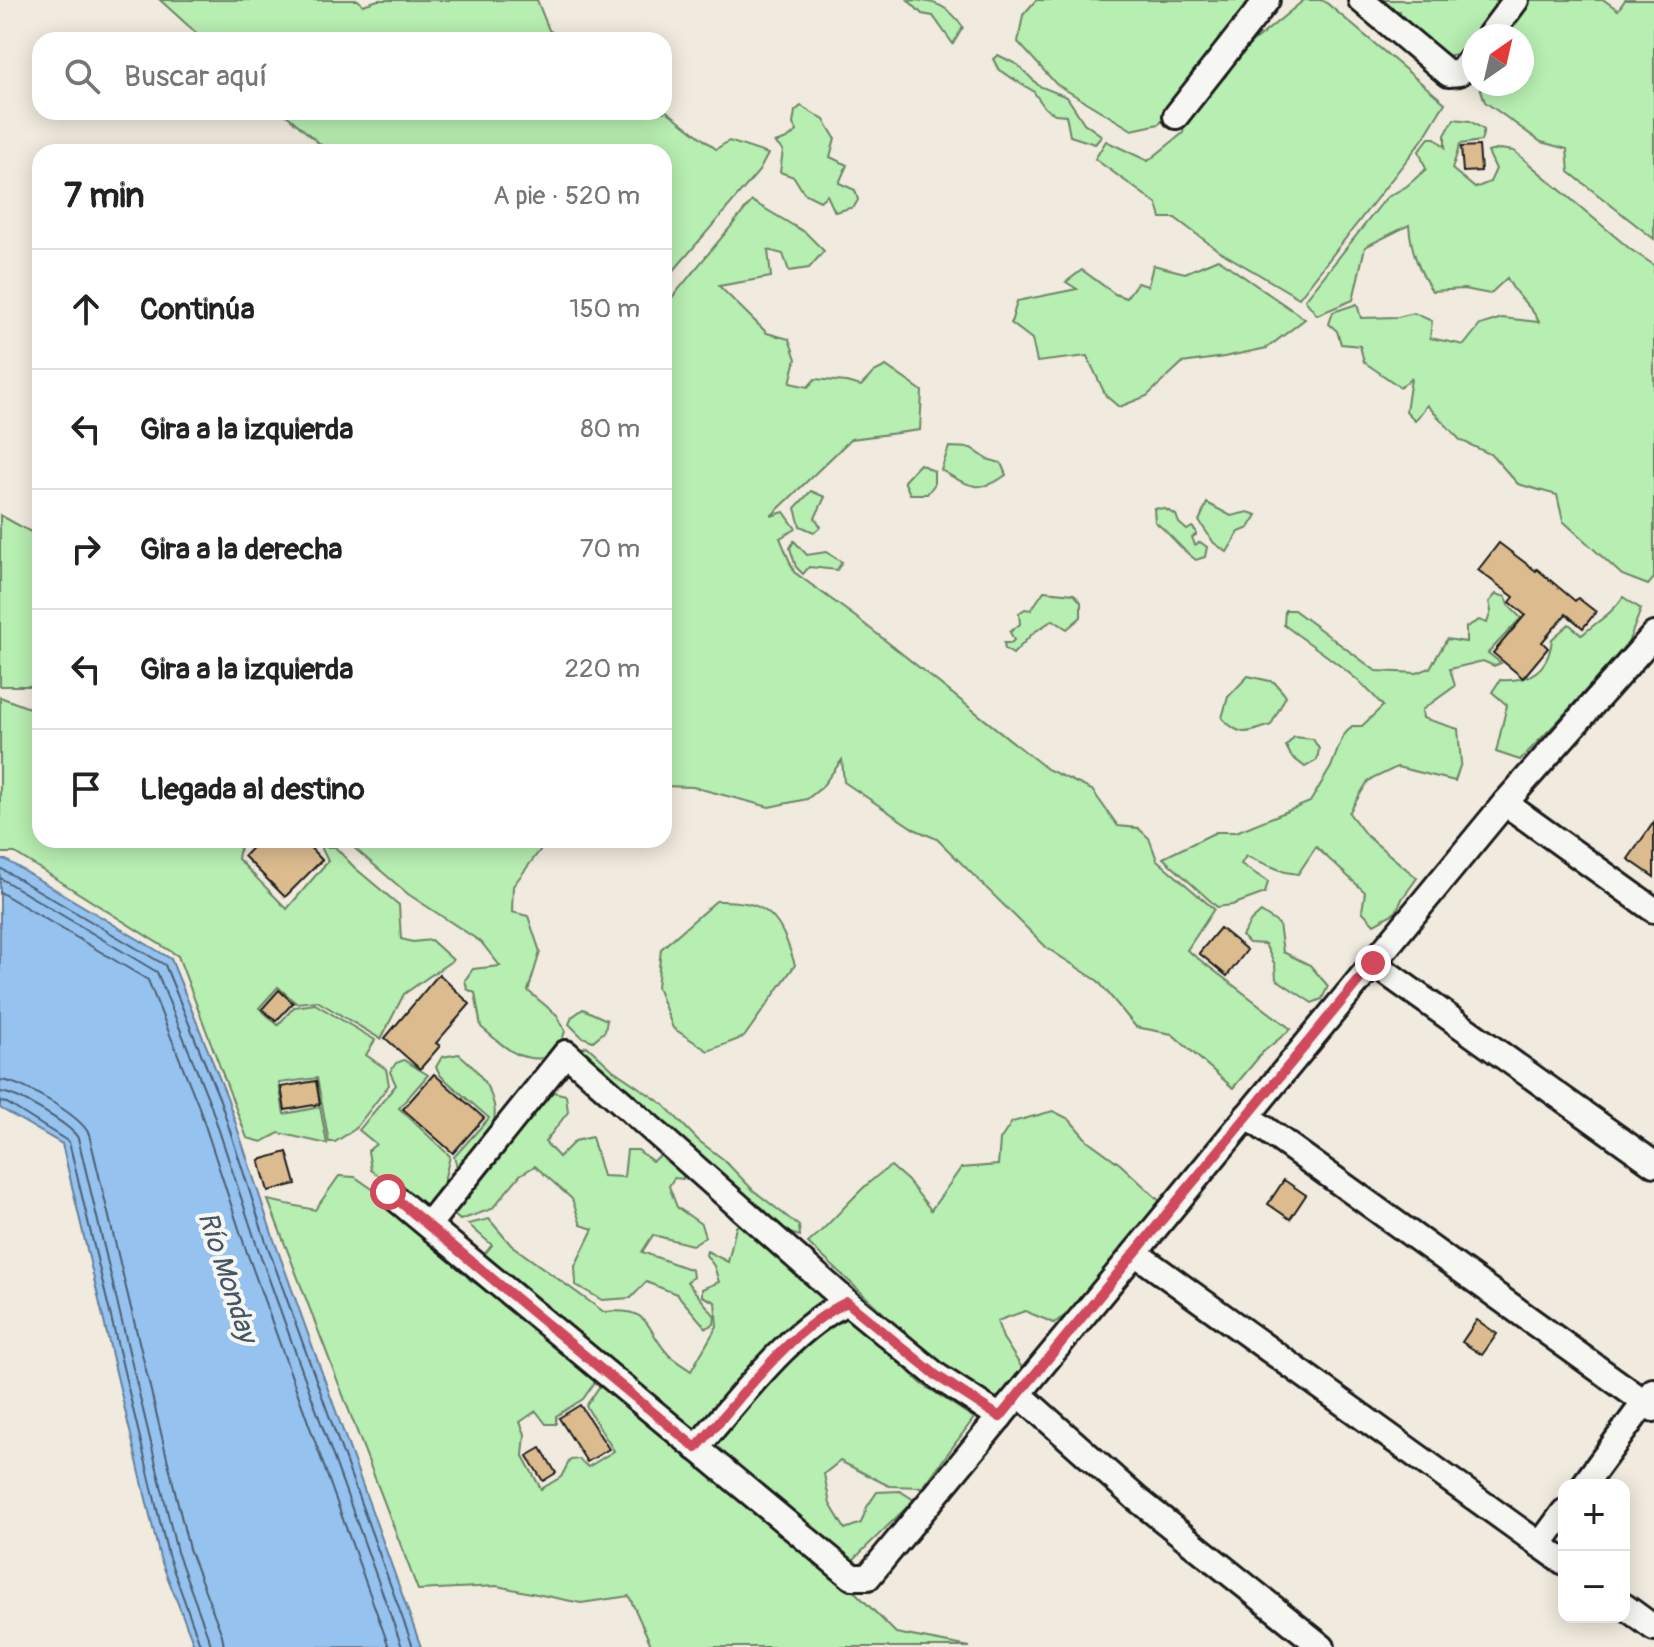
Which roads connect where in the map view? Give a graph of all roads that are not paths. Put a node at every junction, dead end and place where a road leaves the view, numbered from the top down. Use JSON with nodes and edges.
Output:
{"nodes":[{"id":1,"x":1267,"y":0,"type":"edge"},
{"id":2,"x":1361,"y":0,"type":"edge"},
{"id":3,"x":1516,"y":0,"type":"edge"},
{"id":4,"x":1498,"y":24,"type":"edge"},
{"id":5,"x":1462,"y":69,"type":"edge"},
{"id":6,"x":1176,"y":116,"type":"dead end"},
{"id":7,"x":1654,"y":635,"type":"edge"},
{"id":8,"x":1505,"y":803,"type":"junction"},
{"id":9,"x":1654,"y":910,"type":"edge"},
{"id":10,"x":1373,"y":963,"type":"junction"},
{"id":11,"x":1247,"y":1116,"type":"junction"},
{"id":12,"x":1654,"y":1164,"type":"edge"},
{"id":13,"x":388,"y":1192,"type":"dead end"},
{"id":14,"x":429,"y":1224,"type":"junction"},
{"id":15,"x":1135,"y":1253,"type":"junction"},
{"id":16,"x":847,"y":1302,"type":"junction"},
{"id":17,"x":1019,"y":1394,"type":"junction"},
{"id":18,"x":1651,"y":1400,"type":"edge"},
{"id":19,"x":1000,"y":1417,"type":"junction"},
{"id":20,"x":696,"y":1448,"type":"junction"},
{"id":21,"x":1589,"y":1479,"type":"edge"},
{"id":22,"x":1558,"y":1520,"type":"edge"},
{"id":23,"x":1540,"y":1545,"type":"junction"},
{"id":24,"x":1558,"y":1558,"type":"edge"},
{"id":25,"x":1630,"y":1610,"type":"edge"},
{"id":26,"x":1654,"y":1628,"type":"edge"},
{"id":27,"x":1322,"y":1647,"type":"edge"}],
"edges":[{"from":1,"to":6,"type":"street"},
{"from":2,"to":5,"type":"street"},
{"from":3,"to":4,"type":"street"},
{"from":7,"to":8,"type":"street"},
{"from":8,"to":9,"type":"street"},
{"from":8,"to":10,"type":"street"},
{"from":10,"to":11,"type":"street"},
{"from":10,"to":12,"type":"street"},
{"from":11,"to":15,"type":"street"},
{"from":11,"to":18,"type":"street"},
{"from":13,"to":14,"type":"street"},
{"from":14,"to":16,"type":"street"},
{"from":14,"to":20,"type":"street"},
{"from":15,"to":17,"type":"street"},
{"from":15,"to":23,"type":"street"},
{"from":16,"to":19,"type":"street"},
{"from":16,"to":20,"type":"street"},
{"from":17,"to":19,"type":"street"},
{"from":17,"to":27,"type":"street"},
{"from":18,"to":21,"type":"street"},
{"from":19,"to":20,"type":"street"},
{"from":22,"to":23,"type":"street"},
{"from":23,"to":24,"type":"street"},
{"from":25,"to":26,"type":"street"}]}
